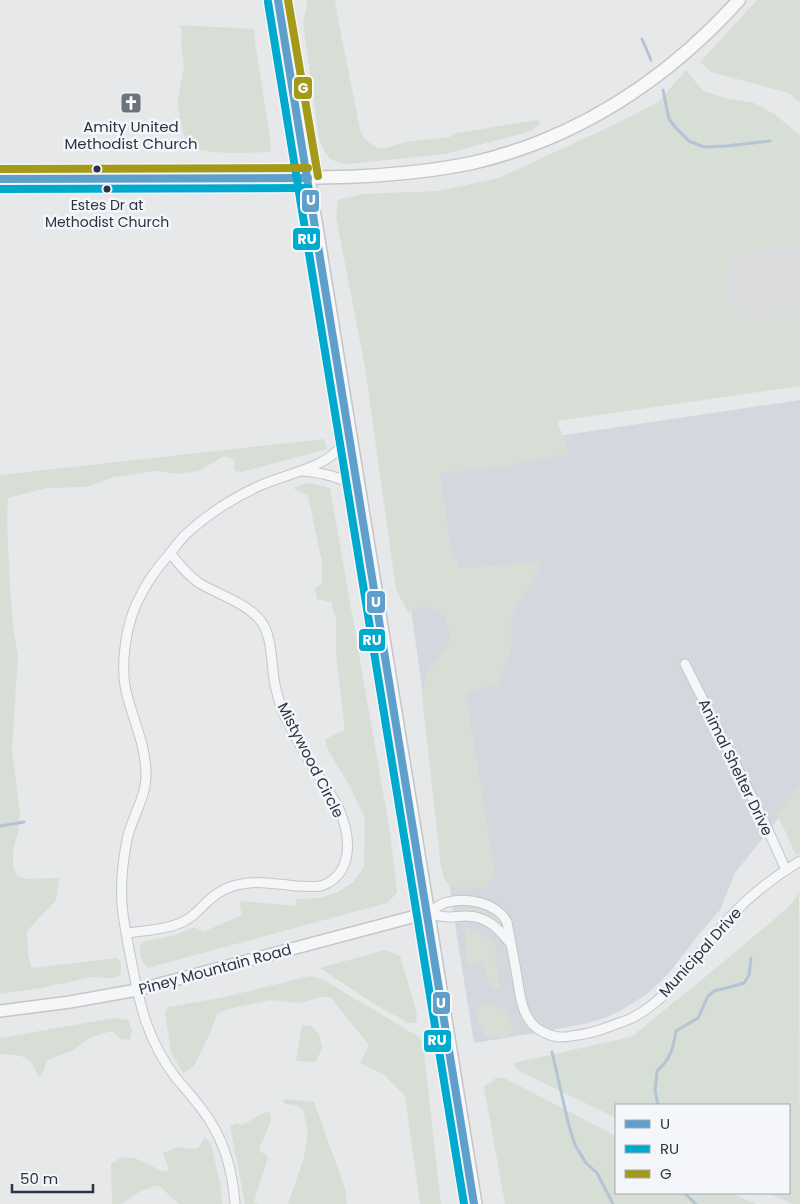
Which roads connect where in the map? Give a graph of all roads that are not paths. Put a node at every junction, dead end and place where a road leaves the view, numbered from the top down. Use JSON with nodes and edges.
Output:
{"nodes":[{"id":1,"x":278,"y":0,"type":"edge"},
{"id":2,"x":740,"y":0,"type":"edge"},
{"id":3,"x":308,"y":178,"type":"junction"},
{"id":4,"x":0,"y":179,"type":"edge"},
{"id":5,"x":349,"y":431,"type":"junction"},
{"id":6,"x":302,"y":471,"type":"junction"},
{"id":7,"x":358,"y":486,"type":"junction"},
{"id":8,"x":170,"y":554,"type":"junction"},
{"id":9,"x":685,"y":664,"type":"dead end"},
{"id":10,"x":800,"y":861,"type":"edge"},
{"id":11,"x":786,"y":870,"type":"junction"},
{"id":12,"x":427,"y":914,"type":"junction"},
{"id":13,"x":126,"y":933,"type":"junction"},
{"id":14,"x":510,"y":944,"type":"junction"},
{"id":15,"x":137,"y":990,"type":"junction"},
{"id":16,"x":0,"y":1011,"type":"edge"},
{"id":17,"x":235,"y":1204,"type":"edge"},
{"id":18,"x":474,"y":1204,"type":"edge"}],
"edges":[{"from":1,"to":3,"type":"main road"},
{"from":2,"to":3,"type":"main road"},
{"from":3,"to":4,"type":"main road"},
{"from":3,"to":5,"type":"main road"},
{"from":5,"to":6,"type":"street"},
{"from":5,"to":7,"type":"main road"},
{"from":6,"to":7,"type":"street"},
{"from":6,"to":8,"type":"street"},
{"from":7,"to":12,"type":"main road"},
{"from":8,"to":13,"type":"street"},
{"from":8,"to":13,"type":"street","name":"Mistywood Circle"},
{"from":9,"to":11,"type":"street","name":"Animal Shelter Drive"},
{"from":10,"to":11,"type":"street","name":"Municipal Drive"},
{"from":11,"to":14,"type":"street","name":"Municipal Drive"},
{"from":12,"to":14,"type":"street","name":"Municipal Drive"},
{"from":12,"to":14,"type":"street","name":"Municipal Drive"},
{"from":12,"to":15,"type":"street","name":"Piney Mountain Road"},
{"from":12,"to":18,"type":"main road"},
{"from":13,"to":15,"type":"street"},
{"from":15,"to":16,"type":"street","name":"Piney Mountain Road"},
{"from":15,"to":17,"type":"street"}]}
